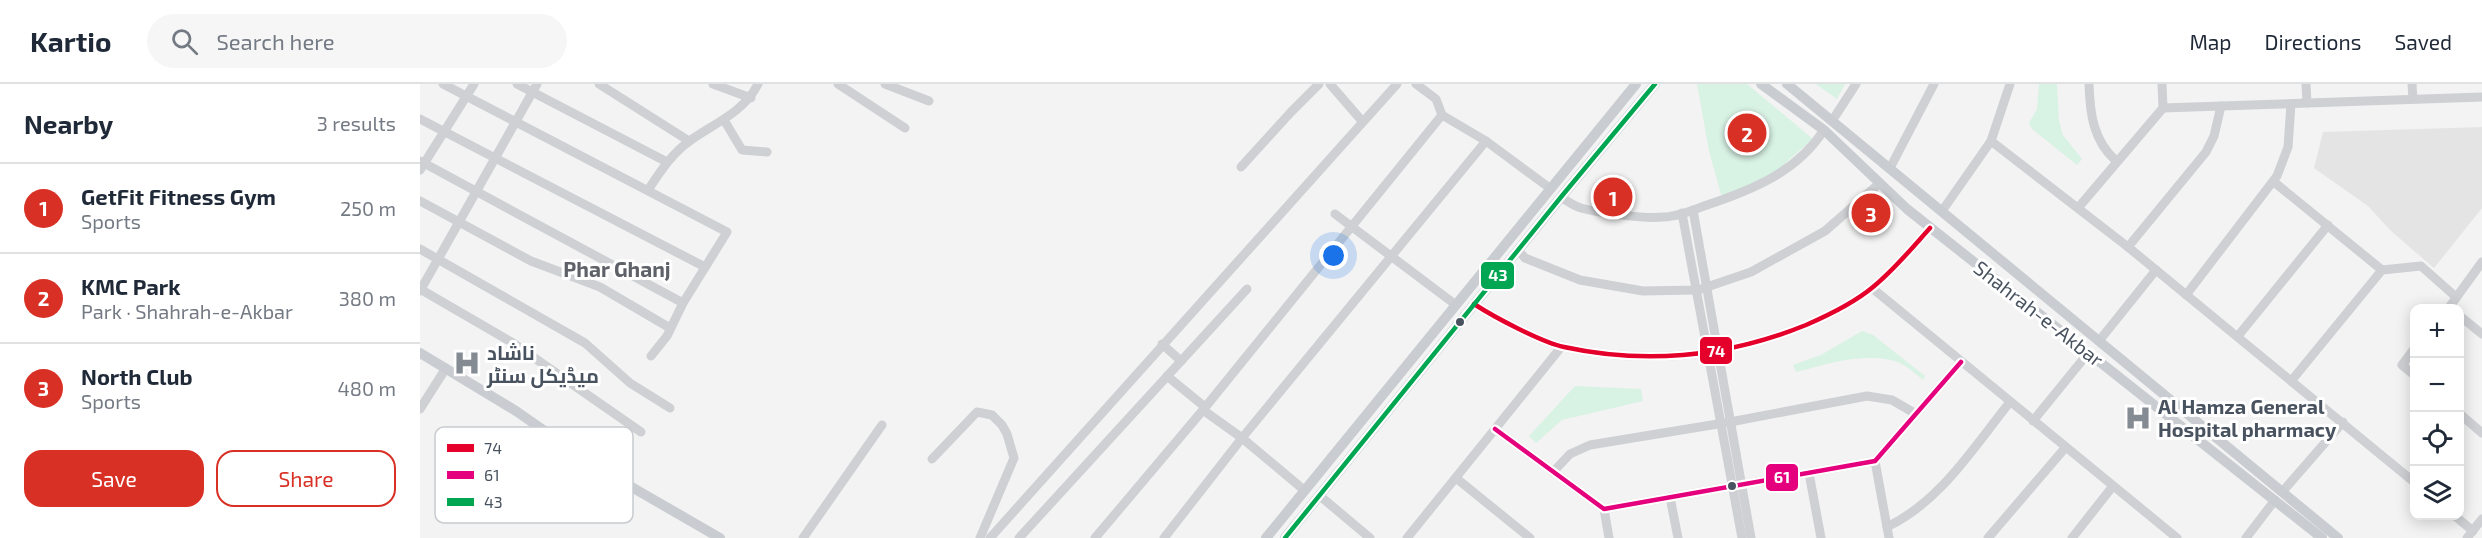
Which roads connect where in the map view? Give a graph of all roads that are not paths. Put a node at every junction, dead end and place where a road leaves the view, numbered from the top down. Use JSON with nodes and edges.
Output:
{"nodes":[{"id":1,"x":442,"y":84,"type":"edge"},
{"id":2,"x":474,"y":84,"type":"edge"},
{"id":3,"x":517,"y":84,"type":"edge"},
{"id":4,"x":599,"y":84,"type":"edge"},
{"id":5,"x":713,"y":84,"type":"edge"},
{"id":6,"x":758,"y":84,"type":"edge"},
{"id":7,"x":838,"y":84,"type":"edge"},
{"id":8,"x":885,"y":84,"type":"edge"},
{"id":9,"x":1319,"y":84,"type":"edge"},
{"id":10,"x":1329,"y":84,"type":"edge"},
{"id":11,"x":1396,"y":84,"type":"edge"},
{"id":12,"x":1416,"y":84,"type":"edge"},
{"id":13,"x":1636,"y":84,"type":"edge"},
{"id":14,"x":1655,"y":84,"type":"edge"},
{"id":15,"x":1761,"y":84,"type":"edge"},
{"id":16,"x":1787,"y":84,"type":"edge"},
{"id":17,"x":1856,"y":84,"type":"edge"},
{"id":18,"x":1934,"y":84,"type":"edge"},
{"id":19,"x":2010,"y":84,"type":"edge"},
{"id":20,"x":2089,"y":84,"type":"edge"},
{"id":21,"x":2162,"y":84,"type":"edge"},
{"id":22,"x":2306,"y":84,"type":"edge"},
{"id":23,"x":2412,"y":84,"type":"edge"},
{"id":24,"x":535,"y":88,"type":"edge"},
{"id":25,"x":466,"y":96,"type":"junction"},
{"id":26,"x":2482,"y":97,"type":"edge"},
{"id":27,"x":751,"y":98,"type":"junction"},
{"id":28,"x":2413,"y":99,"type":"junction"},
{"id":29,"x":929,"y":101,"type":"dead end"},
{"id":30,"x":2307,"y":103,"type":"junction"},
{"id":31,"x":2291,"y":104,"type":"junction"},
{"id":32,"x":2221,"y":106,"type":"junction"},
{"id":33,"x":2163,"y":108,"type":"junction"},
{"id":34,"x":1442,"y":115,"type":"junction"},
{"id":35,"x":420,"y":119,"type":"edge"},
{"id":36,"x":724,"y":120,"type":"junction"},
{"id":37,"x":1832,"y":121,"type":"junction"},
{"id":38,"x":516,"y":122,"type":"junction"},
{"id":39,"x":1362,"y":122,"type":"junction"},
{"id":40,"x":905,"y":128,"type":"dead end"},
{"id":41,"x":1824,"y":130,"type":"junction"},
{"id":42,"x":444,"y":132,"type":"junction"},
{"id":43,"x":689,"y":141,"type":"junction"},
{"id":44,"x":1486,"y":141,"type":"junction"},
{"id":45,"x":1991,"y":141,"type":"junction"},
{"id":46,"x":768,"y":152,"type":"dead end"},
{"id":47,"x":495,"y":159,"type":"junction"},
{"id":48,"x":2116,"y":161,"type":"junction"},
{"id":49,"x":667,"y":162,"type":"junction"},
{"id":50,"x":421,"y":165,"type":"edge"},
{"id":51,"x":1241,"y":168,"type":"dead end"},
{"id":52,"x":1890,"y":168,"type":"junction"},
{"id":53,"x":2274,"y":182,"type":"junction"},
{"id":54,"x":1880,"y":183,"type":"junction"},
{"id":55,"x":1551,"y":189,"type":"junction"},
{"id":56,"x":648,"y":190,"type":"junction"},
{"id":57,"x":476,"y":192,"type":"junction"},
{"id":58,"x":1560,"y":197,"type":"junction"},
{"id":59,"x":420,"y":201,"type":"edge"},
{"id":60,"x":2078,"y":208,"type":"junction"},
{"id":61,"x":1693,"y":210,"type":"junction"},
{"id":62,"x":1942,"y":212,"type":"junction"},
{"id":63,"x":1682,"y":213,"type":"junction"},
{"id":64,"x":1335,"y":214,"type":"dead end"},
{"id":65,"x":458,"y":222,"type":"junction"},
{"id":66,"x":2328,"y":225,"type":"junction"},
{"id":67,"x":1351,"y":227,"type":"junction"},
{"id":68,"x":1930,"y":228,"type":"junction"},
{"id":69,"x":2128,"y":247,"type":"junction"},
{"id":70,"x":420,"y":249,"type":"edge"},
{"id":71,"x":1518,"y":250,"type":"junction"},
{"id":72,"x":1391,"y":255,"type":"junction"},
{"id":73,"x":437,"y":259,"type":"junction"},
{"id":74,"x":2482,"y":262,"type":"edge"},
{"id":75,"x":705,"y":267,"type":"junction"},
{"id":76,"x":2156,"y":270,"type":"junction"},
{"id":77,"x":2382,"y":270,"type":"junction"},
{"id":78,"x":1702,"y":288,"type":"junction"},
{"id":79,"x":1872,"y":288,"type":"junction"},
{"id":80,"x":1246,"y":289,"type":"dead end"},
{"id":81,"x":420,"y":290,"type":"edge"},
{"id":82,"x":2187,"y":295,"type":"junction"},
{"id":83,"x":2456,"y":297,"type":"junction"},
{"id":84,"x":683,"y":303,"type":"junction"},
{"id":85,"x":1474,"y":304,"type":"junction"},
{"id":86,"x":2452,"y":304,"type":"edge"},
{"id":87,"x":1456,"y":305,"type":"junction"},
{"id":88,"x":2464,"y":319,"type":"edge"},
{"id":89,"x":1438,"y":327,"type":"junction"},
{"id":90,"x":670,"y":328,"type":"junction"},
{"id":91,"x":2482,"y":334,"type":"edge"},
{"id":92,"x":1450,"y":336,"type":"junction"},
{"id":93,"x":2238,"y":336,"type":"junction"},
{"id":94,"x":2099,"y":341,"type":"junction"},
{"id":95,"x":1162,"y":344,"type":"junction"},
{"id":96,"x":1562,"y":346,"type":"junction"},
{"id":97,"x":2089,"y":352,"type":"junction"},
{"id":98,"x":420,"y":353,"type":"edge"},
{"id":99,"x":1714,"y":353,"type":"junction"},
{"id":100,"x":2410,"y":355,"type":"edge"},
{"id":101,"x":651,"y":356,"type":"dead end"},
{"id":102,"x":1181,"y":361,"type":"junction"},
{"id":103,"x":1961,"y":362,"type":"junction"},
{"id":104,"x":446,"y":368,"type":"junction"},
{"id":105,"x":2410,"y":371,"type":"edge"},
{"id":106,"x":1167,"y":376,"type":"junction"},
{"id":107,"x":2292,"y":381,"type":"junction"},
{"id":108,"x":2010,"y":402,"type":"junction"},
{"id":109,"x":420,"y":407,"type":"edge"},
{"id":110,"x":670,"y":408,"type":"dead end"},
{"id":111,"x":1204,"y":408,"type":"junction"},
{"id":112,"x":1916,"y":414,"type":"junction"},
{"id":113,"x":2464,"y":417,"type":"edge"},
{"id":114,"x":2033,"y":421,"type":"junction"},
{"id":115,"x":2343,"y":422,"type":"junction"},
{"id":116,"x":1726,"y":423,"type":"junction"},
{"id":117,"x":882,"y":425,"type":"dead end"},
{"id":118,"x":539,"y":427,"type":"edge"},
{"id":119,"x":1495,"y":429,"type":"junction"},
{"id":120,"x":641,"y":432,"type":"dead end"},
{"id":121,"x":2482,"y":433,"type":"edge"},
{"id":122,"x":1242,"y":438,"type":"junction"},
{"id":123,"x":2065,"y":448,"type":"junction"},
{"id":124,"x":932,"y":459,"type":"dead end"},
{"id":125,"x":1875,"y":461,"type":"junction"},
{"id":126,"x":1553,"y":472,"type":"junction"},
{"id":127,"x":1809,"y":473,"type":"junction"},
{"id":128,"x":1456,"y":478,"type":"junction"},
{"id":129,"x":2410,"y":478,"type":"edge"},
{"id":130,"x":1737,"y":486,"type":"junction"},
{"id":131,"x":2113,"y":486,"type":"junction"},
{"id":132,"x":633,"y":488,"type":"edge"},
{"id":133,"x":1304,"y":490,"type":"junction"},
{"id":134,"x":1320,"y":496,"type":"junction"},
{"id":135,"x":2279,"y":496,"type":"junction"},
{"id":136,"x":1670,"y":497,"type":"junction"},
{"id":137,"x":1604,"y":509,"type":"junction"},
{"id":138,"x":2482,"y":519,"type":"edge"},
{"id":139,"x":2458,"y":520,"type":"edge"},
{"id":140,"x":1887,"y":527,"type":"junction"},
{"id":141,"x":2470,"y":534,"type":"edge"},
{"id":142,"x":1413,"y":536,"type":"edge"},
{"id":143,"x":2171,"y":536,"type":"edge"},
{"id":144,"x":720,"y":538,"type":"edge"},
{"id":145,"x":803,"y":538,"type":"edge"},
{"id":146,"x":980,"y":538,"type":"edge"},
{"id":147,"x":990,"y":538,"type":"edge"},
{"id":148,"x":1019,"y":538,"type":"edge"},
{"id":149,"x":1095,"y":538,"type":"edge"},
{"id":150,"x":1164,"y":538,"type":"edge"},
{"id":151,"x":1266,"y":538,"type":"edge"},
{"id":152,"x":1285,"y":538,"type":"edge"},
{"id":153,"x":1370,"y":538,"type":"edge"},
{"id":154,"x":1530,"y":538,"type":"edge"},
{"id":155,"x":1609,"y":538,"type":"edge"},
{"id":156,"x":1678,"y":538,"type":"edge"},
{"id":157,"x":1742,"y":538,"type":"edge"},
{"id":158,"x":1751,"y":538,"type":"edge"},
{"id":159,"x":1821,"y":538,"type":"edge"},
{"id":160,"x":1889,"y":538,"type":"edge"},
{"id":161,"x":1988,"y":538,"type":"edge"},
{"id":162,"x":2072,"y":538,"type":"edge"},
{"id":163,"x":2246,"y":538,"type":"edge"},
{"id":164,"x":2322,"y":538,"type":"edge"},
{"id":165,"x":2338,"y":538,"type":"edge"}],
"edges":[{"from":1,"to":25,"type":"street"},
{"from":2,"to":25,"type":"street"},
{"from":3,"to":24,"type":"street"},
{"from":4,"to":43,"type":"street"},
{"from":5,"to":27,"type":"street"},
{"from":6,"to":27,"type":"street"},
{"from":7,"to":40,"type":"street"},
{"from":8,"to":29,"type":"street"},
{"from":9,"to":51,"type":"street"},
{"from":10,"to":39,"type":"street"},
{"from":11,"to":39,"type":"street"},
{"from":12,"to":34,"type":"street"},
{"from":13,"to":55,"type":"main road"},
{"from":14,"to":58,"type":"main road"},
{"from":15,"to":41,"type":"main road","name":"Shahrah-e-Akbar"},
{"from":16,"to":37,"type":"main road","name":"Shahrah-e-Akbar"},
{"from":17,"to":37,"type":"street"},
{"from":18,"to":52,"type":"street"},
{"from":19,"to":45,"type":"street"},
{"from":20,"to":48,"type":"street"},
{"from":21,"to":33,"type":"street"},
{"from":22,"to":30,"type":"street"},
{"from":23,"to":28,"type":"street"},
{"from":24,"to":38,"type":"street"},
{"from":24,"to":49,"type":"street"},
{"from":25,"to":38,"type":"street"},
{"from":25,"to":42,"type":"street"},
{"from":26,"to":28,"type":"street"},
{"from":27,"to":36,"type":"street"},
{"from":28,"to":30,"type":"street"},
{"from":30,"to":31,"type":"street"},
{"from":31,"to":32,"type":"street"},
{"from":31,"to":53,"type":"street"},
{"from":32,"to":33,"type":"street"},
{"from":32,"to":69,"type":"street"},
{"from":33,"to":48,"type":"street"},
{"from":34,"to":44,"type":"street"},
{"from":34,"to":67,"type":"street"},
{"from":35,"to":42,"type":"street"},
{"from":36,"to":43,"type":"street"},
{"from":36,"to":46,"type":"street"},
{"from":37,"to":52,"type":"main road","name":"Shahrah-e-Akbar"},
{"from":38,"to":47,"type":"street"},
{"from":38,"to":56,"type":"street"},
{"from":39,"to":95,"type":"street"},
{"from":41,"to":54,"type":"main road","name":"Shahrah-e-Akbar"},
{"from":41,"to":61,"type":"street"},
{"from":42,"to":47,"type":"street"},
{"from":42,"to":50,"type":"street"},
{"from":43,"to":49,"type":"street"},
{"from":44,"to":55,"type":"street"},
{"from":44,"to":72,"type":"street"},
{"from":45,"to":60,"type":"street"},
{"from":45,"to":62,"type":"street"},
{"from":47,"to":57,"type":"street"},
{"from":47,"to":75,"type":"street"},
{"from":48,"to":60,"type":"street"},
{"from":49,"to":56,"type":"street"},
{"from":50,"to":57,"type":"street"},
{"from":52,"to":62,"type":"main road","name":"Shahrah-e-Akbar"},
{"from":53,"to":66,"type":"street"},
{"from":53,"to":82,"type":"street"},
{"from":54,"to":68,"type":"main road","name":"Shahrah-e-Akbar"},
{"from":54,"to":78,"type":"street"},
{"from":55,"to":87,"type":"main road"},
{"from":56,"to":75,"type":"street"},
{"from":57,"to":65,"type":"street"},
{"from":57,"to":84,"type":"street"},
{"from":58,"to":63,"type":"street"},
{"from":58,"to":71,"type":"main road"},
{"from":59,"to":65,"type":"street"},
{"from":60,"to":69,"type":"street"},
{"from":61,"to":63,"type":"street"},
{"from":61,"to":78,"type":"street"},
{"from":62,"to":94,"type":"main road","name":"Shahrah-e-Akbar"},
{"from":63,"to":78,"type":"street"},
{"from":64,"to":67,"type":"street"},
{"from":65,"to":73,"type":"street"},
{"from":65,"to":90,"type":"street"},
{"from":66,"to":77,"type":"street"},
{"from":66,"to":93,"type":"street"},
{"from":67,"to":72,"type":"street"},
{"from":67,"to":111,"type":"street"},
{"from":68,"to":79,"type":"street"},
{"from":68,"to":97,"type":"main road","name":"Shahrah-e-Akbar"},
{"from":69,"to":76,"type":"street"},
{"from":70,"to":73,"type":"street"},
{"from":71,"to":78,"type":"street"},
{"from":71,"to":85,"type":"main road"},
{"from":72,"to":87,"type":"street"},
{"from":72,"to":122,"type":"street"},
{"from":73,"to":81,"type":"street"},
{"from":73,"to":110,"type":"street"},
{"from":74,"to":83,"type":"street"},
{"from":75,"to":84,"type":"street"},
{"from":76,"to":82,"type":"street"},
{"from":76,"to":94,"type":"street"},
{"from":77,"to":83,"type":"street"},
{"from":77,"to":107,"type":"street"},
{"from":78,"to":99,"type":"street"},
{"from":79,"to":99,"type":"street"},
{"from":79,"to":103,"type":"street"},
{"from":80,"to":102,"type":"street"},
{"from":81,"to":120,"type":"street"},
{"from":82,"to":93,"type":"street"},
{"from":83,"to":86,"type":"street"},
{"from":84,"to":90,"type":"street"},
{"from":85,"to":92,"type":"main road"},
{"from":85,"to":96,"type":"street"},
{"from":87,"to":89,"type":"main road"},
{"from":88,"to":91,"type":"street"},
{"from":89,"to":92,"type":"main road"},
{"from":89,"to":133,"type":"main road"},
{"from":90,"to":101,"type":"street"},
{"from":92,"to":134,"type":"main road"},
{"from":93,"to":107,"type":"street"},
{"from":94,"to":135,"type":"main road","name":"Shahrah-e-Akbar"},
{"from":95,"to":102,"type":"street"},
{"from":95,"to":147,"type":"street"},
{"from":96,"to":99,"type":"street"},
{"from":96,"to":119,"type":"street"},
{"from":97,"to":114,"type":"street"},
{"from":97,"to":135,"type":"main road","name":"Shahrah-e-Akbar"},
{"from":98,"to":104,"type":"main road"},
{"from":99,"to":116,"type":"street"},
{"from":100,"to":105,"type":"street"},
{"from":102,"to":106,"type":"street"},
{"from":103,"to":108,"type":"street"},
{"from":103,"to":112,"type":"street"},
{"from":104,"to":109,"type":"street"},
{"from":104,"to":118,"type":"main road"},
{"from":106,"to":111,"type":"street"},
{"from":106,"to":148,"type":"street"},
{"from":107,"to":115,"type":"street"},
{"from":108,"to":114,"type":"street"},
{"from":108,"to":140,"type":"street"},
{"from":111,"to":122,"type":"street"},
{"from":111,"to":149,"type":"street"},
{"from":112,"to":116,"type":"street"},
{"from":112,"to":125,"type":"street"},
{"from":113,"to":121,"type":"street"},
{"from":114,"to":123,"type":"street"},
{"from":115,"to":129,"type":"street"},
{"from":115,"to":135,"type":"street"},
{"from":116,"to":126,"type":"street"},
{"from":116,"to":130,"type":"street"},
{"from":117,"to":145,"type":"street"},
{"from":119,"to":126,"type":"street"},
{"from":119,"to":128,"type":"street"},
{"from":122,"to":133,"type":"street"},
{"from":122,"to":150,"type":"street"},
{"from":123,"to":131,"type":"street"},
{"from":123,"to":161,"type":"street"},
{"from":124,"to":146,"type":"street"},
{"from":125,"to":127,"type":"street"},
{"from":125,"to":140,"type":"street"},
{"from":126,"to":137,"type":"street"},
{"from":127,"to":130,"type":"street"},
{"from":127,"to":159,"type":"street"},
{"from":128,"to":142,"type":"street"},
{"from":128,"to":154,"type":"street"},
{"from":130,"to":136,"type":"street"},
{"from":130,"to":157,"type":"street"},
{"from":130,"to":158,"type":"street"},
{"from":131,"to":143,"type":"street"},
{"from":131,"to":162,"type":"street"},
{"from":132,"to":144,"type":"main road"},
{"from":133,"to":151,"type":"main road"},
{"from":134,"to":152,"type":"main road"},
{"from":134,"to":153,"type":"street"},
{"from":135,"to":163,"type":"street"},
{"from":135,"to":164,"type":"main road","name":"Shahrah-e-Akbar"},
{"from":135,"to":165,"type":"main road","name":"Shahrah-e-Akbar"},
{"from":136,"to":137,"type":"street"},
{"from":136,"to":156,"type":"street"},
{"from":137,"to":155,"type":"street"},
{"from":138,"to":141,"type":"street"},
{"from":139,"to":141,"type":"street"},
{"from":140,"to":160,"type":"street"}]}
